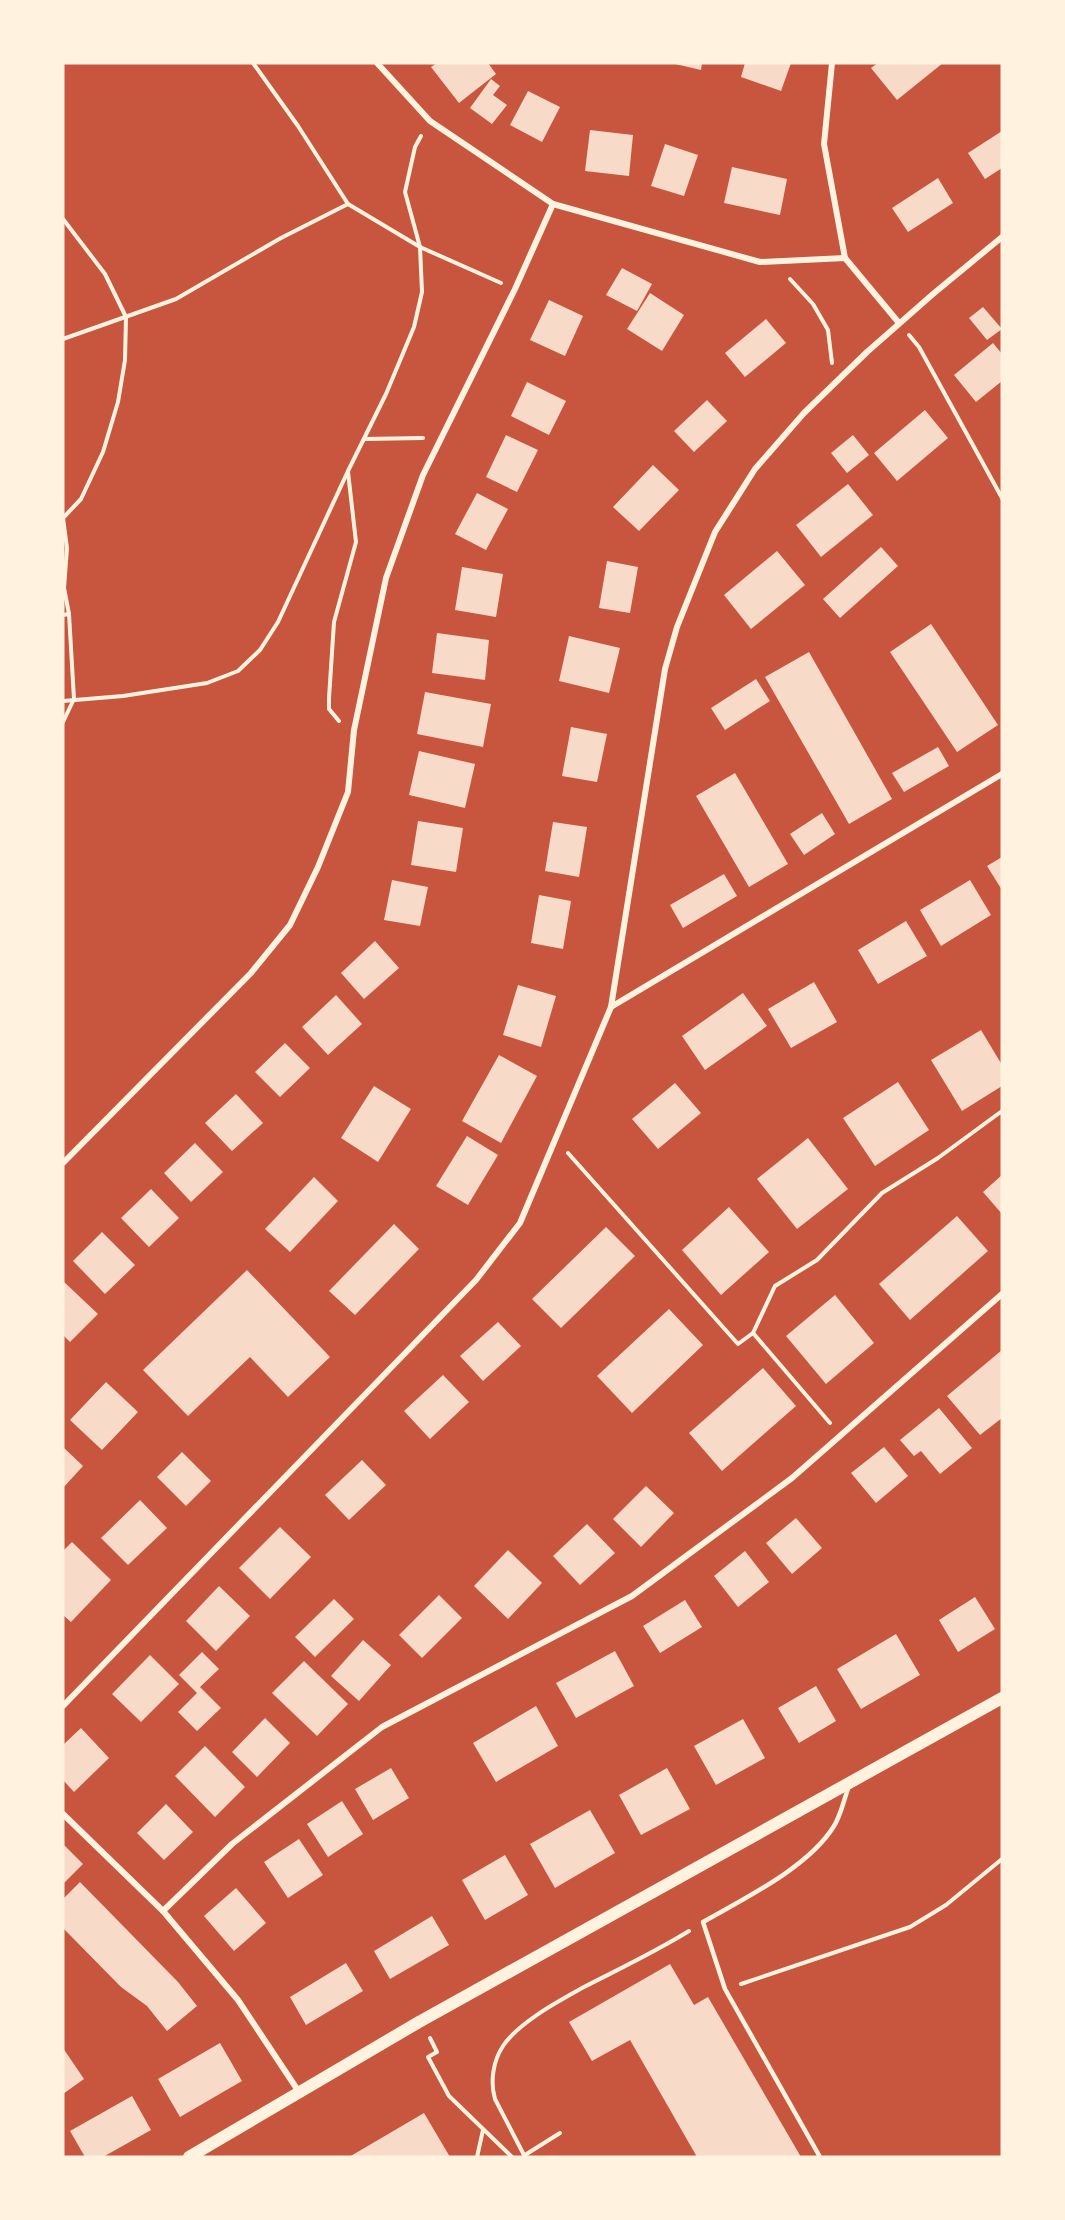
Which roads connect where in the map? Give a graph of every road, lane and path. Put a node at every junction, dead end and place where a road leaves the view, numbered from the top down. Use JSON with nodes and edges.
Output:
{"nodes":[{"id":1,"x":253,"y":63,"type":"edge"},
{"id":2,"x":377,"y":63,"type":"edge"},
{"id":3,"x":832,"y":63,"type":"edge"},
{"id":4,"x":430,"y":121,"type":"junction"},
{"id":5,"x":348,"y":204,"type":"junction"},
{"id":6,"x":553,"y":204,"type":"junction"},
{"id":7,"x":63,"y":219,"type":"edge"},
{"id":8,"x":1002,"y":237,"type":"edge"},
{"id":9,"x":420,"y":247,"type":"junction"},
{"id":10,"x":845,"y":258,"type":"junction"},
{"id":11,"x":760,"y":262,"type":"junction"},
{"id":12,"x":515,"y":289,"type":"junction"},
{"id":13,"x":126,"y":317,"type":"junction"},
{"id":14,"x":899,"y":323,"type":"junction"},
{"id":15,"x":63,"y":339,"type":"edge"},
{"id":16,"x":835,"y":382,"type":"junction"},
{"id":17,"x":441,"y":438,"type":"junction"},
{"id":18,"x":364,"y":439,"type":"junction"},
{"id":19,"x":348,"y":471,"type":"junction"},
{"id":20,"x":1002,"y":498,"type":"edge"},
{"id":21,"x":63,"y":518,"type":"edge"},
{"id":22,"x":69,"y":614,"type":"junction"},
{"id":23,"x":63,"y":615,"type":"edge"},
{"id":24,"x":74,"y":699,"type":"junction"},
{"id":25,"x":63,"y":701,"type":"edge"},
{"id":26,"x":63,"y":722,"type":"edge"},
{"id":27,"x":354,"y":730,"type":"junction"},
{"id":28,"x":1002,"y":774,"type":"edge"},
{"id":29,"x":611,"y":1007,"type":"junction"},
{"id":30,"x":1002,"y":1111,"type":"edge"},
{"id":31,"x":556,"y":1139,"type":"junction"},
{"id":32,"x":63,"y":1163,"type":"edge"},
{"id":33,"x":1002,"y":1294,"type":"edge"},
{"id":34,"x":753,"y":1333,"type":"junction"},
{"id":35,"x":840,"y":1435,"type":"junction"},
{"id":36,"x":1002,"y":1698,"type":"edge"},
{"id":37,"x":63,"y":1706,"type":"edge"},
{"id":38,"x":850,"y":1784,"type":"junction"},
{"id":39,"x":63,"y":1814,"type":"edge"},
{"id":40,"x":1002,"y":1859,"type":"edge"},
{"id":41,"x":164,"y":1911,"type":"junction"},
{"id":42,"x":703,"y":1922,"type":"junction"},
{"id":43,"x":725,"y":1989,"type":"junction"},
{"id":44,"x":428,"y":2057,"type":"dead end"},
{"id":45,"x":299,"y":2092,"type":"junction"},
{"id":46,"x":484,"y":2129,"type":"junction"},
{"id":47,"x":560,"y":2133,"type":"dead end"},
{"id":48,"x":525,"y":2156,"type":"edge"},
{"id":49,"x":189,"y":2157,"type":"edge"},
{"id":50,"x":477,"y":2157,"type":"edge"},
{"id":51,"x":512,"y":2157,"type":"edge"},
{"id":52,"x":820,"y":2157,"type":"edge"}],
"edges":[{"from":1,"to":5,"type":"path"},
{"from":2,"to":4,"type":"street"},
{"from":3,"to":10,"type":"street"},
{"from":4,"to":6,"type":"street"},
{"from":4,"to":9,"type":"path"},
{"from":5,"to":9,"type":"path"},
{"from":5,"to":13,"type":"path"},
{"from":6,"to":11,"type":"street"},
{"from":6,"to":12,"type":"street"},
{"from":7,"to":13,"type":"path"},
{"from":8,"to":14,"type":"street"},
{"from":9,"to":12,"type":"path"},
{"from":9,"to":18,"type":"path"},
{"from":10,"to":11,"type":"street"},
{"from":10,"to":14,"type":"street"},
{"from":11,"to":16,"type":"path"},
{"from":12,"to":17,"type":"street"},
{"from":13,"to":15,"type":"path"},
{"from":13,"to":21,"type":"path"},
{"from":14,"to":16,"type":"street"},
{"from":14,"to":20,"type":"path"},
{"from":16,"to":29,"type":"street"},
{"from":17,"to":18,"type":"path"},
{"from":17,"to":27,"type":"street"},
{"from":18,"to":19,"type":"path"},
{"from":19,"to":24,"type":"path"},
{"from":19,"to":27,"type":"path"},
{"from":21,"to":22,"type":"path"},
{"from":22,"to":23,"type":"path"},
{"from":22,"to":24,"type":"path"},
{"from":24,"to":25,"type":"path"},
{"from":24,"to":26,"type":"path"},
{"from":27,"to":32,"type":"street"},
{"from":28,"to":29,"type":"street"},
{"from":29,"to":31,"type":"street"},
{"from":30,"to":34,"type":"path"},
{"from":31,"to":34,"type":"path"},
{"from":31,"to":37,"type":"street"},
{"from":33,"to":35,"type":"street"},
{"from":34,"to":35,"type":"path"},
{"from":35,"to":41,"type":"street"},
{"from":36,"to":38,"type":"main road"},
{"from":38,"to":42,"type":"lane"},
{"from":38,"to":45,"type":"main road"},
{"from":39,"to":41,"type":"street"},
{"from":40,"to":43,"type":"path"},
{"from":41,"to":45,"type":"street"},
{"from":42,"to":43,"type":"lane"},
{"from":42,"to":48,"type":"path"},
{"from":43,"to":52,"type":"lane"},
{"from":44,"to":46,"type":"path"},
{"from":45,"to":49,"type":"main road"},
{"from":46,"to":50,"type":"path"},
{"from":46,"to":51,"type":"path"},
{"from":47,"to":48,"type":"path"}]}
